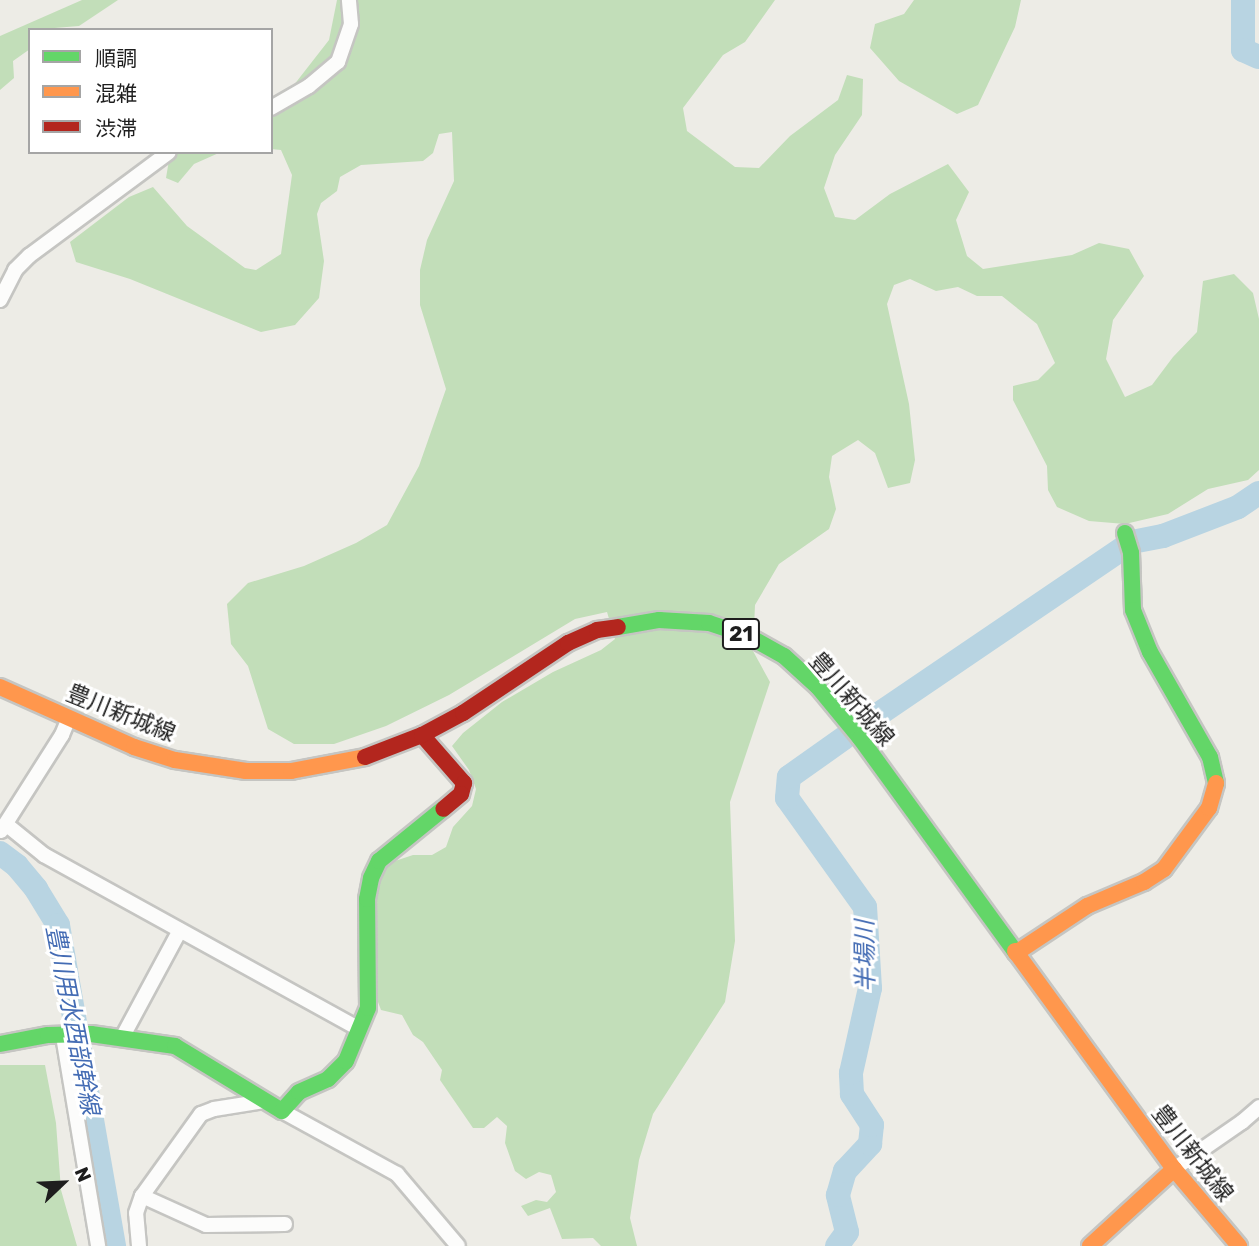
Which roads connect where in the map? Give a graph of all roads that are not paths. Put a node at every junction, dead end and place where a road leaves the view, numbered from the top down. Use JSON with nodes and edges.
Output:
{"nodes":[{"id":1,"x":349,"y":0,"type":"edge"},
{"id":2,"x":273,"y":107,"type":"edge"},
{"id":3,"x":166,"y":154,"type":"edge"},
{"id":4,"x":0,"y":300,"type":"edge"},
{"id":5,"x":1125,"y":533,"type":"dead end"},
{"id":6,"x":0,"y":687,"type":"edge"},
{"id":7,"x":69,"y":718,"type":"junction"},
{"id":8,"x":422,"y":735,"type":"junction"},
{"id":9,"x":3,"y":828,"type":"edge"},
{"id":10,"x":180,"y":930,"type":"junction"},
{"id":11,"x":1016,"y":953,"type":"junction"},
{"id":12,"x":359,"y":1028,"type":"junction"},
{"id":13,"x":66,"y":1036,"type":"junction"},
{"id":14,"x":122,"y":1036,"type":"junction"},
{"id":15,"x":0,"y":1044,"type":"edge"},
{"id":16,"x":265,"y":1101,"type":"junction"},
{"id":17,"x":1259,"y":1107,"type":"edge"},
{"id":18,"x":282,"y":1111,"type":"junction"},
{"id":19,"x":1174,"y":1169,"type":"junction"},
{"id":20,"x":142,"y":1196,"type":"junction"},
{"id":21,"x":285,"y":1224,"type":"dead end"},
{"id":22,"x":98,"y":1246,"type":"edge"},
{"id":23,"x":139,"y":1246,"type":"edge"},
{"id":24,"x":458,"y":1246,"type":"edge"},
{"id":25,"x":1090,"y":1246,"type":"edge"},
{"id":26,"x":1239,"y":1246,"type":"edge"}],
"edges":[{"from":1,"to":2,"type":"street"},
{"from":3,"to":4,"type":"street"},
{"from":5,"to":11,"type":"main road"},
{"from":6,"to":7,"type":"main road","name":"豊川新城線","number":"21"},
{"from":7,"to":8,"type":"main road","name":"豊川新城線","number":"21"},
{"from":7,"to":9,"type":"street"},
{"from":8,"to":11,"type":"main road","name":"豊川新城線","number":"21"},
{"from":8,"to":12,"type":"main road"},
{"from":9,"to":10,"type":"street"},
{"from":10,"to":12,"type":"street"},
{"from":10,"to":14,"type":"street"},
{"from":11,"to":19,"type":"main road","name":"豊川新城線","number":"21"},
{"from":12,"to":18,"type":"main road"},
{"from":13,"to":14,"type":"main road"},
{"from":13,"to":15,"type":"main road"},
{"from":13,"to":22,"type":"street"},
{"from":14,"to":16,"type":"main road"},
{"from":16,"to":18,"type":"main road"},
{"from":16,"to":20,"type":"street"},
{"from":17,"to":19,"type":"street"},
{"from":18,"to":24,"type":"street"},
{"from":19,"to":25,"type":"main road"},
{"from":19,"to":26,"type":"main road","name":"豊川新城線","number":"21"},
{"from":20,"to":21,"type":"street"},
{"from":20,"to":23,"type":"street"}]}
